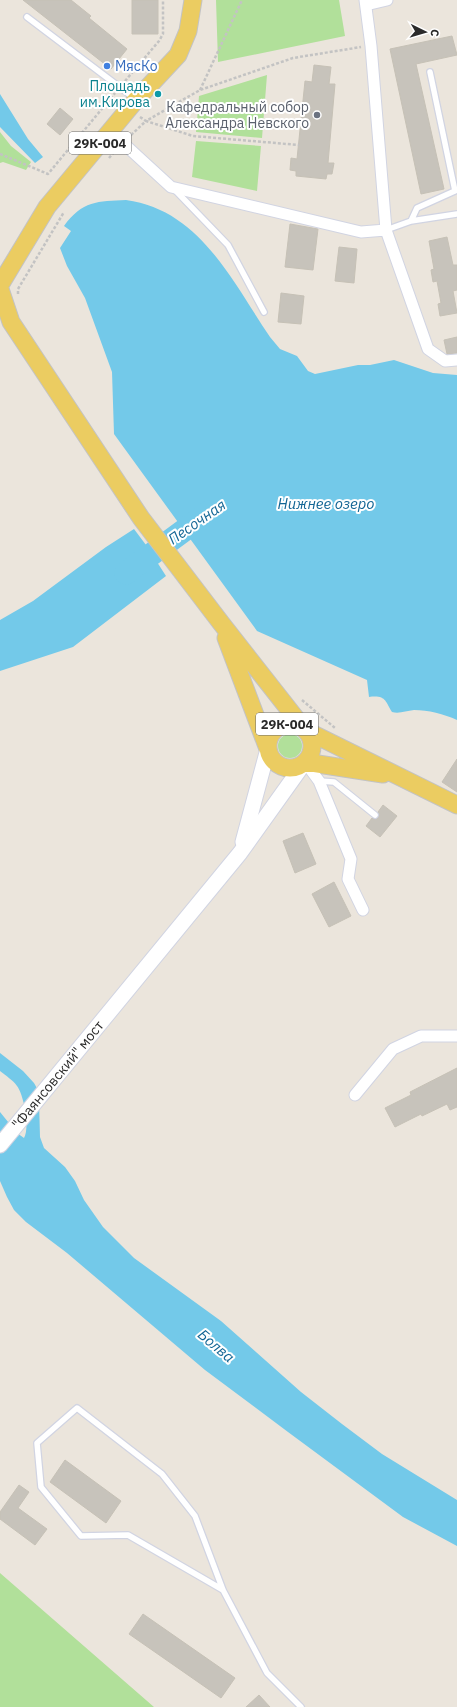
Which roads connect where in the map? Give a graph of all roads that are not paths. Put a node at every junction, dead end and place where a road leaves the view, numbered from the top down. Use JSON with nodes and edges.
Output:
{"nodes":[{"id":1,"x":193,"y":0,"type":"edge"},
{"id":2,"x":387,"y":0,"type":"edge"},
{"id":3,"x":365,"y":3,"type":"edge"},
{"id":4,"x":27,"y":17,"type":"dead end"},
{"id":5,"x":430,"y":72,"type":"dead end"},
{"id":6,"x":133,"y":104,"type":"junction"},
{"id":7,"x":110,"y":131,"type":"junction"},
{"id":8,"x":172,"y":187,"type":"junction"},
{"id":9,"x":456,"y":190,"type":"edge"},
{"id":10,"x":457,"y":214,"type":"edge"},
{"id":11,"x":411,"y":221,"type":"junction"},
{"id":12,"x":386,"y":230,"type":"junction"},
{"id":13,"x":0,"y":285,"type":"edge"},
{"id":14,"x":0,"y":289,"type":"edge"},
{"id":15,"x":264,"y":312,"type":"dead end"},
{"id":16,"x":457,"y":360,"type":"edge"},
{"id":17,"x":221,"y":623,"type":"junction"},
{"id":18,"x":305,"y":730,"type":"junction"},
{"id":19,"x":268,"y":749,"type":"junction"},
{"id":20,"x":305,"y":762,"type":"junction"},
{"id":21,"x":399,"y":776,"type":"junction"},
{"id":22,"x":319,"y":781,"type":"junction"},
{"id":23,"x":457,"y":805,"type":"edge"},
{"id":24,"x":375,"y":815,"type":"dead end"},
{"id":25,"x":240,"y":853,"type":"junction"},
{"id":26,"x":363,"y":910,"type":"dead end"},
{"id":27,"x":457,"y":1036,"type":"edge"},
{"id":28,"x":355,"y":1095,"type":"dead end"},
{"id":29,"x":0,"y":1145,"type":"edge"},
{"id":30,"x":223,"y":1590,"type":"junction"},
{"id":31,"x":301,"y":1707,"type":"edge"}],
"edges":[{"from":1,"to":6,"type":"main road","number":"29К-004"},
{"from":2,"to":3,"type":"street"},
{"from":3,"to":12,"type":"street"},
{"from":4,"to":6,"type":"lane"},
{"from":5,"to":9,"type":"lane"},
{"from":6,"to":7,"type":"main road","number":"29К-004"},
{"from":7,"to":8,"type":"street"},
{"from":7,"to":13,"type":"main road","number":"29К-004"},
{"from":8,"to":12,"type":"street"},
{"from":8,"to":15,"type":"lane"},
{"from":9,"to":11,"type":"lane"},
{"from":10,"to":11,"type":"lane"},
{"from":11,"to":12,"type":"lane"},
{"from":12,"to":16,"type":"street"},
{"from":14,"to":17,"type":"main road","number":"29К-004"},
{"from":17,"to":18,"type":"main road"},
{"from":17,"to":19,"type":"main road","number":"29К-004"},
{"from":18,"to":19,"type":"main road","number":"29К-004"},
{"from":18,"to":20,"type":"main road","number":"29К-004"},
{"from":18,"to":21,"type":"main road"},
{"from":19,"to":20,"type":"main road","number":"29К-004"},
{"from":19,"to":25,"type":"main road"},
{"from":20,"to":21,"type":"main road","number":"29К-004"},
{"from":20,"to":22,"type":"street"},
{"from":20,"to":25,"type":"main road","name":"\"Фаянсовский\" мост"},
{"from":21,"to":23,"type":"main road","number":"29К-004"},
{"from":22,"to":24,"type":"lane"},
{"from":22,"to":26,"type":"street"},
{"from":25,"to":29,"type":"main road","name":"\"Фаянсовский\" мост"},
{"from":27,"to":28,"type":"street"},
{"from":30,"to":30,"type":"lane"},
{"from":30,"to":31,"type":"lane"}]}
